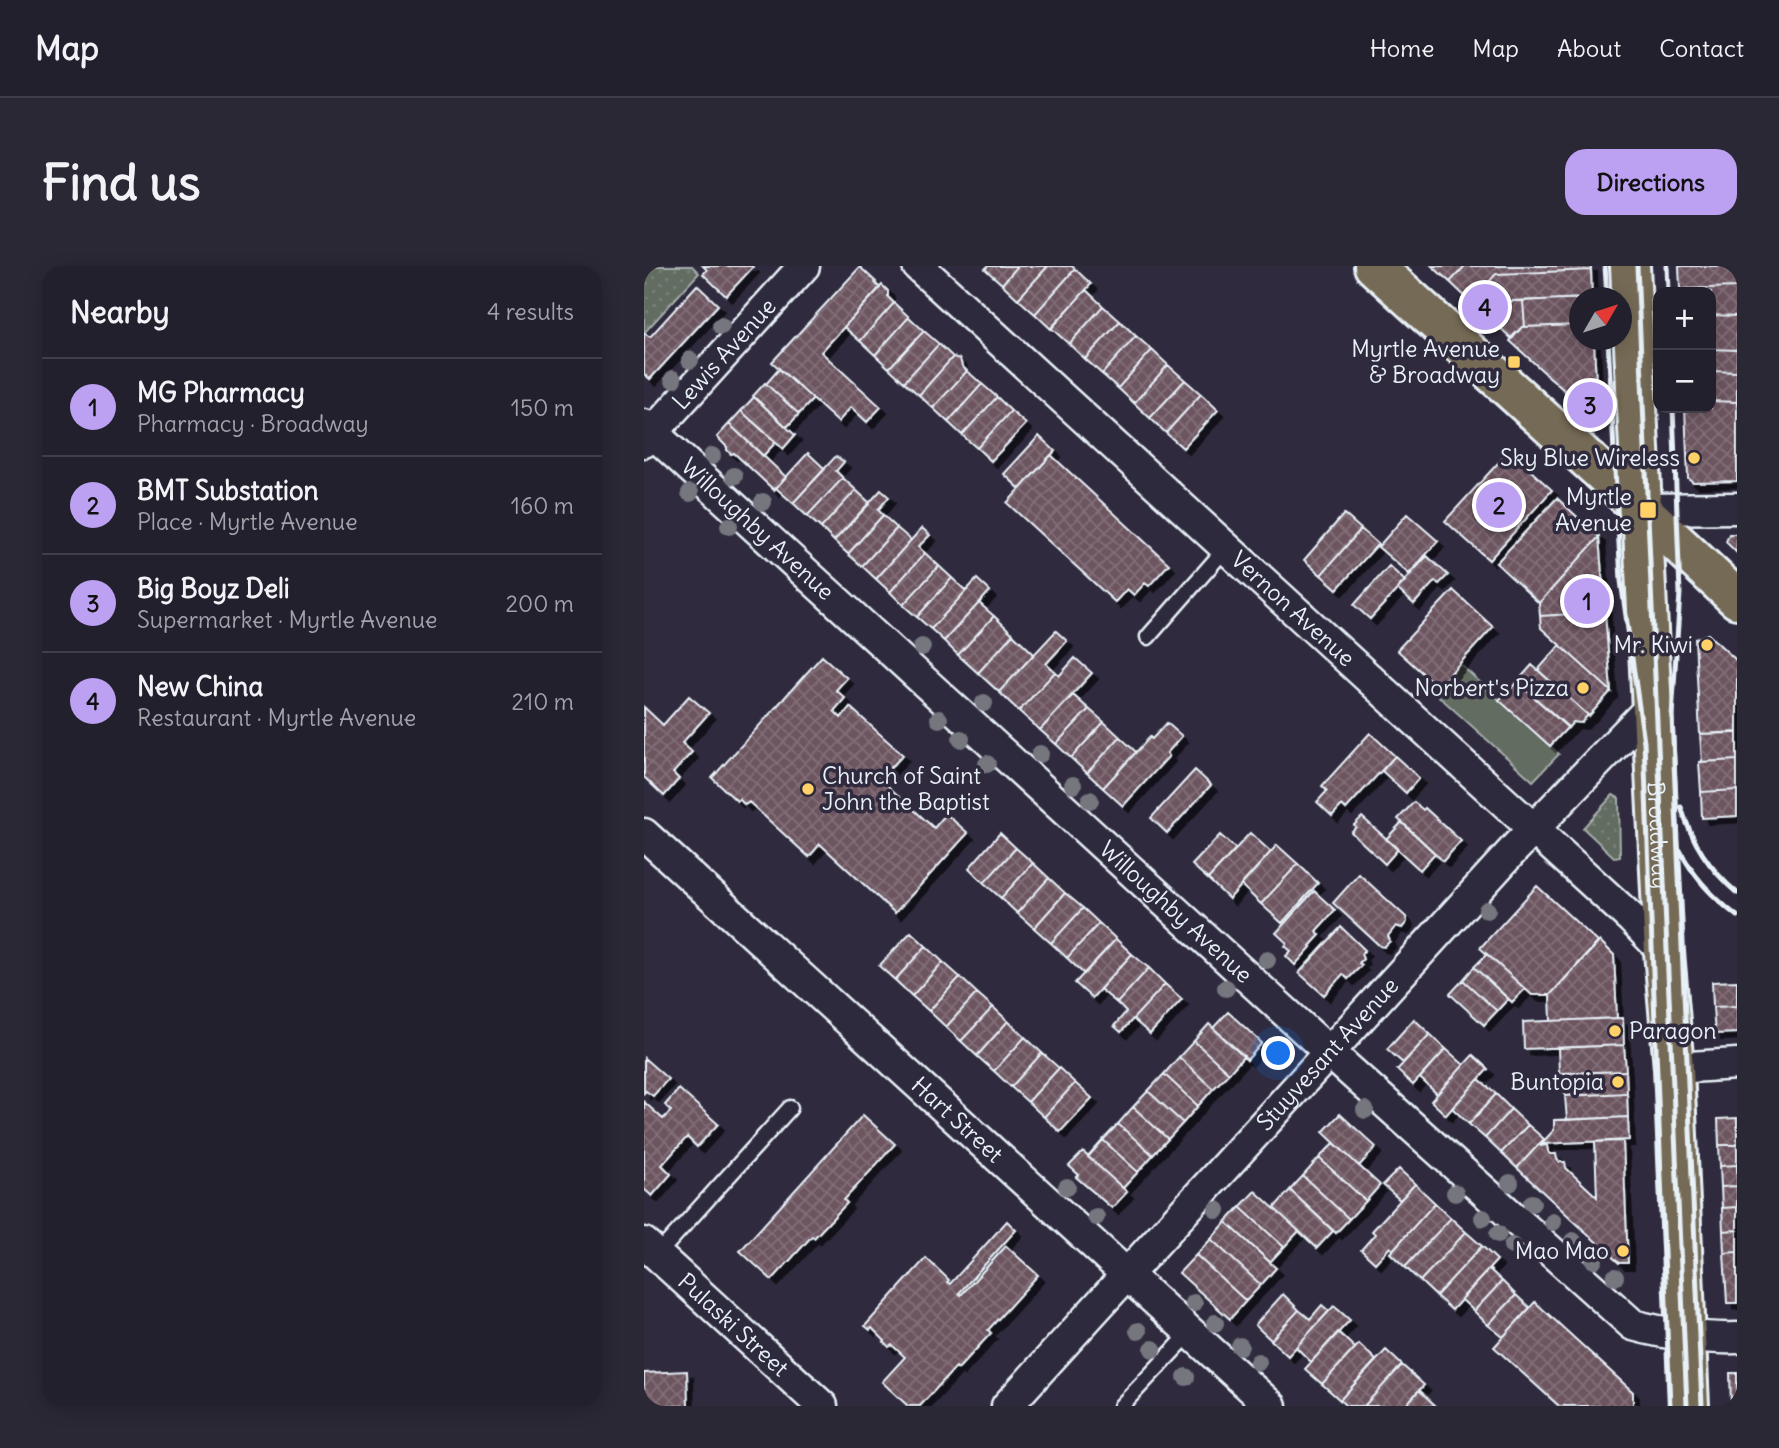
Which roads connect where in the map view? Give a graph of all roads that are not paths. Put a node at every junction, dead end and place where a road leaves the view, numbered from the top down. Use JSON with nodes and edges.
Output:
{"nodes":[{"id":1,"x":804,"y":266,"type":"edge"},
{"id":2,"x":918,"y":266,"type":"edge"},
{"id":3,"x":1374,"y":266,"type":"edge"},
{"id":4,"x":1630,"y":266,"type":"edge"},
{"id":5,"x":647,"y":433,"type":"edge"},
{"id":6,"x":1737,"y":508,"type":"edge"},
{"id":7,"x":1641,"y":509,"type":"junction"},
{"id":8,"x":1226,"y":548,"type":"junction"},
{"id":9,"x":1737,"y":599,"type":"edge"},
{"id":10,"x":1148,"y":637,"type":"dead end"},
{"id":11,"x":1652,"y":705,"type":"junction"},
{"id":12,"x":1534,"y":828,"type":"junction"},
{"id":13,"x":644,"y":834,"type":"edge"},
{"id":14,"x":1664,"y":952,"type":"junction"},
{"id":15,"x":1329,"y":1052,"type":"junction"},
{"id":16,"x":1737,"y":1064,"type":"edge"},
{"id":17,"x":1674,"y":1068,"type":"junction"},
{"id":18,"x":790,"y":1108,"type":"dead end"},
{"id":19,"x":650,"y":1249,"type":"edge"},
{"id":20,"x":1126,"y":1275,"type":"junction"},
{"id":21,"x":1190,"y":1333,"type":"junction"},
{"id":22,"x":1685,"y":1334,"type":"junction"},
{"id":23,"x":1737,"y":1338,"type":"edge"},
{"id":24,"x":822,"y":1406,"type":"edge"},
{"id":25,"x":1007,"y":1406,"type":"edge"},
{"id":26,"x":1121,"y":1406,"type":"edge"},
{"id":27,"x":1271,"y":1406,"type":"edge"},
{"id":28,"x":1689,"y":1406,"type":"edge"}],
"edges":[{"from":1,"to":5,"type":"street","name":"Lewis Avenue"},
{"from":2,"to":8,"type":"street","name":"Vernon Avenue"},
{"from":3,"to":7,"type":"main road"},
{"from":4,"to":7,"type":"main road","name":"Broadway"},
{"from":5,"to":15,"type":"street","name":"Willoughby Avenue"},
{"from":6,"to":7,"type":"street"},
{"from":7,"to":9,"type":"main road"},
{"from":7,"to":11,"type":"main road","name":"Broadway"},
{"from":8,"to":10,"type":"lane"},
{"from":8,"to":12,"type":"street","name":"Vernon Avenue"},
{"from":11,"to":12,"type":"street","name":"Stuyvesant Avenue"},
{"from":11,"to":14,"type":"main road","name":"Broadway"},
{"from":12,"to":14,"type":"street","name":"Vernon Avenue"},
{"from":12,"to":15,"type":"street","name":"Stuyvesant Avenue"},
{"from":13,"to":20,"type":"street","name":"Hart Street"},
{"from":14,"to":17,"type":"main road","name":"Broadway"},
{"from":15,"to":20,"type":"street","name":"Stuyvesant Avenue"},
{"from":15,"to":22,"type":"street","name":"Willoughby Avenue"},
{"from":16,"to":17,"type":"street"},
{"from":17,"to":22,"type":"main road","name":"Broadway"},
{"from":18,"to":19,"type":"lane"},
{"from":19,"to":24,"type":"street","name":"Pulaski Street"},
{"from":20,"to":21,"type":"street","name":"Hart Street"},
{"from":20,"to":25,"type":"street","name":"Stuyvesant Avenue"},
{"from":21,"to":26,"type":"lane"},
{"from":21,"to":27,"type":"street","name":"Hart Street"},
{"from":22,"to":23,"type":"street","name":"Willoughby Avenue"},
{"from":22,"to":28,"type":"main road","name":"Broadway"}]}
